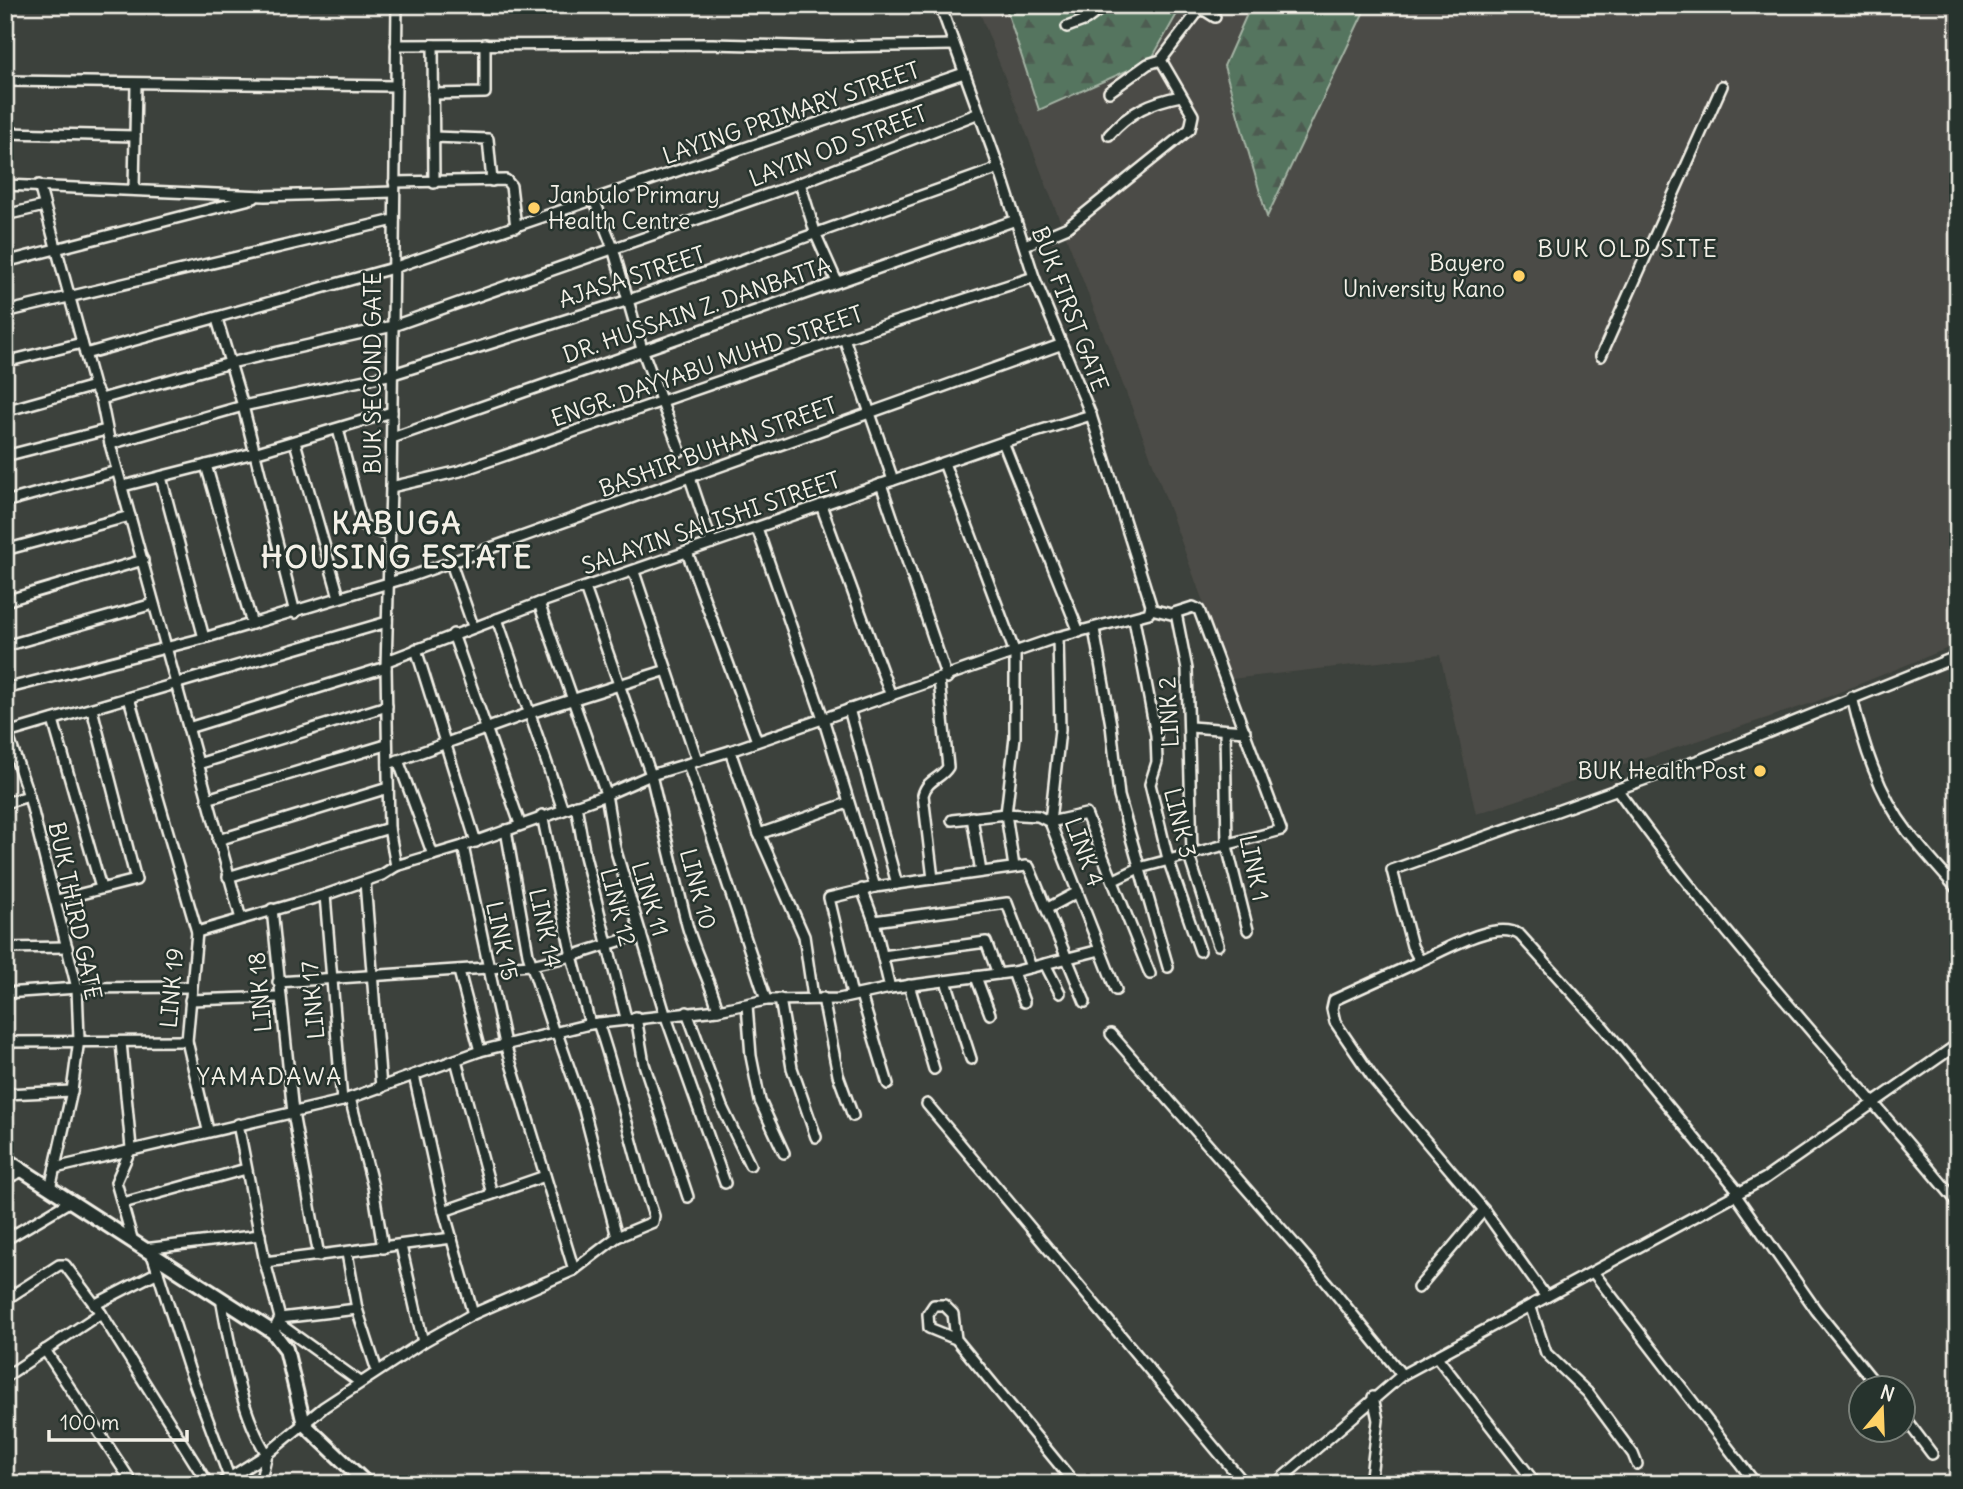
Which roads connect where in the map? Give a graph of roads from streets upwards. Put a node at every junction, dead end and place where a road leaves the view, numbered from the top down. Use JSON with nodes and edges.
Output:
{"nodes":[{"id":1,"x":397,"y":5,"type":"edge"},
{"id":2,"x":940,"y":5,"type":"edge"},
{"id":3,"x":1106,"y":5,"type":"edge"},
{"id":4,"x":1198,"y":6,"type":"edge"},
{"id":5,"x":1215,"y":17,"type":"dead end"},
{"id":6,"x":1067,"y":27,"type":"dead end"},
{"id":7,"x":485,"y":44,"type":"junction"},
{"id":8,"x":396,"y":45,"type":"junction"},
{"id":9,"x":433,"y":45,"type":"junction"},
{"id":10,"x":954,"y":45,"type":"junction"},
{"id":11,"x":1161,"y":60,"type":"junction"},
{"id":12,"x":964,"y":73,"type":"junction"},
{"id":13,"x":5,"y":81,"type":"edge"},
{"id":14,"x":136,"y":84,"type":"junction"},
{"id":15,"x":395,"y":86,"type":"junction"},
{"id":16,"x":1722,"y":86,"type":"dead end"},
{"id":17,"x":1109,"y":92,"type":"dead end"},
{"id":18,"x":433,"y":94,"type":"junction"},
{"id":19,"x":1181,"y":96,"type":"junction"},
{"id":20,"x":979,"y":113,"type":"junction"},
{"id":21,"x":5,"y":133,"type":"edge"},
{"id":22,"x":1110,"y":135,"type":"dead end"},
{"id":23,"x":135,"y":136,"type":"junction"},
{"id":24,"x":434,"y":137,"type":"junction"},
{"id":25,"x":999,"y":168,"type":"junction"},
{"id":26,"x":492,"y":181,"type":"junction"},
{"id":27,"x":434,"y":183,"type":"junction"},
{"id":28,"x":800,"y":183,"type":"junction"},
{"id":29,"x":5,"y":185,"type":"edge"},
{"id":30,"x":39,"y":186,"type":"junction"},
{"id":31,"x":394,"y":187,"type":"junction"},
{"id":32,"x":134,"y":188,"type":"junction"},
{"id":33,"x":265,"y":196,"type":"junction"},
{"id":34,"x":595,"y":202,"type":"junction"},
{"id":35,"x":44,"y":206,"type":"junction"},
{"id":36,"x":5,"y":215,"type":"edge"},
{"id":37,"x":394,"y":220,"type":"junction"},
{"id":38,"x":1016,"y":220,"type":"junction"},
{"id":39,"x":516,"y":227,"type":"junction"},
{"id":40,"x":816,"y":235,"type":"junction"},
{"id":41,"x":1025,"y":245,"type":"junction"},
{"id":42,"x":613,"y":248,"type":"junction"},
{"id":43,"x":57,"y":250,"type":"junction"},
{"id":44,"x":5,"y":262,"type":"edge"},
{"id":45,"x":393,"y":268,"type":"junction"},
{"id":46,"x":1034,"y":277,"type":"junction"},
{"id":47,"x":837,"y":282,"type":"junction"},
{"id":48,"x":70,"y":297,"type":"junction"},
{"id":49,"x":629,"y":300,"type":"junction"},
{"id":50,"x":5,"y":312,"type":"edge"},
{"id":51,"x":217,"y":319,"type":"junction"},
{"id":52,"x":393,"y":326,"type":"junction"},
{"id":53,"x":844,"y":338,"type":"junction"},
{"id":54,"x":82,"y":343,"type":"junction"},
{"id":55,"x":1060,"y":345,"type":"junction"},
{"id":56,"x":642,"y":349,"type":"junction"},
{"id":57,"x":85,"y":354,"type":"junction"},
{"id":58,"x":1601,"y":356,"type":"dead end"},
{"id":59,"x":5,"y":362,"type":"edge"},
{"id":60,"x":230,"y":363,"type":"junction"},
{"id":61,"x":393,"y":374,"type":"junction"},
{"id":62,"x":94,"y":386,"type":"junction"},
{"id":63,"x":100,"y":399,"type":"junction"},
{"id":64,"x":662,"y":402,"type":"junction"},
{"id":65,"x":243,"y":407,"type":"junction"},
{"id":66,"x":5,"y":411,"type":"edge"},
{"id":67,"x":392,"y":412,"type":"junction"},
{"id":68,"x":872,"y":413,"type":"junction"},
{"id":69,"x":1091,"y":415,"type":"junction"},
{"id":70,"x":338,"y":429,"type":"junction"},
{"id":71,"x":106,"y":430,"type":"junction"},
{"id":72,"x":392,"y":438,"type":"junction"},
{"id":73,"x":295,"y":442,"type":"junction"},
{"id":74,"x":1003,"y":442,"type":"junction"},
{"id":75,"x":110,"y":444,"type":"junction"},
{"id":76,"x":680,"y":451,"type":"dead end"},
{"id":77,"x":254,"y":453,"type":"junction"},
{"id":78,"x":5,"y":456,"type":"edge"},
{"id":79,"x":944,"y":463,"type":"junction"},
{"id":80,"x":206,"y":465,"type":"junction"},
{"id":81,"x":117,"y":471,"type":"junction"},
{"id":82,"x":161,"y":477,"type":"junction"},
{"id":83,"x":690,"y":478,"type":"junction"},
{"id":84,"x":893,"y":480,"type":"junction"},
{"id":85,"x":881,"y":484,"type":"junction"},
{"id":86,"x":123,"y":486,"type":"junction"},
{"id":87,"x":391,"y":487,"type":"junction"},
{"id":88,"x":5,"y":502,"type":"edge"},
{"id":89,"x":821,"y":505,"type":"junction"},
{"id":90,"x":130,"y":516,"type":"junction"},
{"id":91,"x":757,"y":528,"type":"junction"},
{"id":92,"x":389,"y":536,"type":"junction"},
{"id":93,"x":712,"y":543,"type":"junction"},
{"id":94,"x":5,"y":550,"type":"edge"},
{"id":95,"x":687,"y":552,"type":"junction"},
{"id":96,"x":143,"y":560,"type":"junction"},
{"id":97,"x":451,"y":563,"type":"junction"},
{"id":98,"x":634,"y":572,"type":"junction"},
{"id":99,"x":388,"y":583,"type":"junction"},
{"id":100,"x":584,"y":588,"type":"junction"},
{"id":101,"x":339,"y":597,"type":"junction"},
{"id":102,"x":5,"y":601,"type":"edge"},
{"id":103,"x":539,"y":603,"type":"junction"},
{"id":104,"x":153,"y":604,"type":"junction"},
{"id":105,"x":1151,"y":609,"type":"junction"},
{"id":106,"x":295,"y":612,"type":"junction"},
{"id":107,"x":1175,"y":613,"type":"junction"},
{"id":108,"x":497,"y":619,"type":"junction"},
{"id":109,"x":1134,"y":619,"type":"junction"},
{"id":110,"x":387,"y":622,"type":"junction"},
{"id":111,"x":252,"y":624,"type":"junction"},
{"id":112,"x":473,"y":626,"type":"junction"},
{"id":113,"x":1094,"y":629,"type":"junction"},
{"id":114,"x":1079,"y":632,"type":"junction"},
{"id":115,"x":453,"y":634,"type":"junction"},
{"id":116,"x":204,"y":638,"type":"junction"},
{"id":117,"x":1058,"y":638,"type":"junction"},
{"id":118,"x":5,"y":646,"type":"edge"},
{"id":119,"x":166,"y":646,"type":"junction"},
{"id":120,"x":416,"y":649,"type":"junction"},
{"id":121,"x":1015,"y":653,"type":"junction"},
{"id":122,"x":1958,"y":656,"type":"edge"},
{"id":123,"x":386,"y":664,"type":"junction"},
{"id":124,"x":667,"y":670,"type":"junction"},
{"id":125,"x":943,"y":679,"type":"junction"},
{"id":126,"x":178,"y":685,"type":"junction"},
{"id":127,"x":618,"y":685,"type":"junction"},
{"id":128,"x":5,"y":689,"type":"edge"},
{"id":129,"x":891,"y":696,"type":"junction"},
{"id":130,"x":1852,"y":697,"type":"junction"},
{"id":131,"x":129,"y":698,"type":"junction"},
{"id":132,"x":574,"y":699,"type":"junction"},
{"id":133,"x":387,"y":706,"type":"junction"},
{"id":134,"x":92,"y":709,"type":"junction"},
{"id":135,"x":849,"y":709,"type":"junction"},
{"id":136,"x":530,"y":713,"type":"junction"},
{"id":137,"x":822,"y":718,"type":"junction"},
{"id":138,"x":53,"y":720,"type":"junction"},
{"id":139,"x":1190,"y":727,"type":"junction"},
{"id":140,"x":188,"y":729,"type":"junction"},
{"id":141,"x":6,"y":730,"type":"edge"},
{"id":142,"x":485,"y":730,"type":"junction"},
{"id":143,"x":1225,"y":730,"type":"junction"},
{"id":144,"x":1245,"y":731,"type":"junction"},
{"id":145,"x":757,"y":741,"type":"junction"},
{"id":146,"x":443,"y":744,"type":"junction"},
{"id":147,"x":386,"y":745,"type":"junction"},
{"id":148,"x":730,"y":751,"type":"junction"},
{"id":149,"x":398,"y":760,"type":"junction"},
{"id":150,"x":693,"y":762,"type":"junction"},
{"id":151,"x":198,"y":764,"type":"junction"},
{"id":152,"x":387,"y":764,"type":"junction"},
{"id":153,"x":651,"y":775,"type":"junction"},
{"id":154,"x":388,"y":788,"type":"junction"},
{"id":155,"x":1617,"y":789,"type":"junction"},
{"id":156,"x":606,"y":794,"type":"junction"},
{"id":157,"x":29,"y":796,"type":"junction"},
{"id":158,"x":207,"y":799,"type":"junction"},
{"id":159,"x":5,"y":803,"type":"edge"},
{"id":160,"x":848,"y":803,"type":"junction"},
{"id":161,"x":576,"y":805,"type":"junction"},
{"id":162,"x":563,"y":810,"type":"junction"},
{"id":163,"x":1006,"y":814,"type":"junction"},
{"id":164,"x":542,"y":815,"type":"junction"},
{"id":165,"x":972,"y":817,"type":"junction"},
{"id":166,"x":952,"y":820,"type":"dead end"},
{"id":167,"x":1051,"y":822,"type":"junction"},
{"id":168,"x":520,"y":824,"type":"junction"},
{"id":169,"x":389,"y":828,"type":"junction"},
{"id":170,"x":506,"y":830,"type":"junction"},
{"id":171,"x":759,"y":834,"type":"junction"},
{"id":172,"x":218,"y":841,"type":"junction"},
{"id":173,"x":476,"y":842,"type":"junction"},
{"id":174,"x":463,"y":846,"type":"junction"},
{"id":175,"x":1227,"y":846,"type":"junction"},
{"id":176,"x":1190,"y":853,"type":"junction"},
{"id":177,"x":433,"y":855,"type":"junction"},
{"id":178,"x":1168,"y":859,"type":"junction"},
{"id":179,"x":396,"y":866,"type":"junction"},
{"id":180,"x":1014,"y":867,"type":"junction"},
{"id":181,"x":1139,"y":868,"type":"junction"},
{"id":182,"x":981,"y":872,"type":"junction"},
{"id":183,"x":228,"y":877,"type":"junction"},
{"id":184,"x":933,"y":879,"type":"junction"},
{"id":185,"x":1114,"y":880,"type":"junction"},
{"id":186,"x":365,"y":881,"type":"junction"},
{"id":187,"x":897,"y":884,"type":"junction"},
{"id":188,"x":875,"y":887,"type":"junction"},
{"id":189,"x":101,"y":888,"type":"junction"},
{"id":190,"x":862,"y":890,"type":"junction"},
{"id":191,"x":1958,"y":890,"type":"edge"},
{"id":192,"x":1078,"y":892,"type":"junction"},
{"id":193,"x":324,"y":895,"type":"junction"},
{"id":194,"x":57,"y":900,"type":"junction"},
{"id":195,"x":1048,"y":908,"type":"junction"},
{"id":196,"x":272,"y":909,"type":"junction"},
{"id":197,"x":241,"y":919,"type":"junction"},
{"id":198,"x":874,"y":922,"type":"junction"},
{"id":199,"x":1248,"y":930,"type":"dead end"},
{"id":200,"x":197,"y":932,"type":"junction"},
{"id":201,"x":640,"y":934,"type":"junction"},
{"id":202,"x":609,"y":944,"type":"junction"},
{"id":203,"x":1218,"y":945,"type":"dead end"},
{"id":204,"x":67,"y":947,"type":"junction"},
{"id":205,"x":5,"y":948,"type":"edge"},
{"id":206,"x":1100,"y":950,"type":"junction"},
{"id":207,"x":1200,"y":951,"type":"dead end"},
{"id":208,"x":572,"y":956,"type":"junction"},
{"id":209,"x":883,"y":956,"type":"junction"},
{"id":210,"x":1068,"y":960,"type":"junction"},
{"id":211,"x":1420,"y":961,"type":"junction"},
{"id":212,"x":1045,"y":964,"type":"junction"},
{"id":213,"x":531,"y":965,"type":"junction"},
{"id":214,"x":1031,"y":967,"type":"junction"},
{"id":215,"x":1168,"y":967,"type":"dead end"},
{"id":216,"x":488,"y":970,"type":"junction"},
{"id":217,"x":459,"y":971,"type":"junction"},
{"id":218,"x":1013,"y":972,"type":"junction"},
{"id":219,"x":998,"y":974,"type":"junction"},
{"id":220,"x":1150,"y":974,"type":"dead end"},
{"id":221,"x":373,"y":975,"type":"junction"},
{"id":222,"x":330,"y":976,"type":"junction"},
{"id":223,"x":976,"y":977,"type":"junction"},
{"id":224,"x":946,"y":981,"type":"junction"},
{"id":225,"x":278,"y":982,"type":"junction"},
{"id":226,"x":909,"y":985,"type":"junction"},
{"id":227,"x":190,"y":987,"type":"junction"},
{"id":228,"x":77,"y":988,"type":"junction"},
{"id":229,"x":890,"y":988,"type":"junction"},
{"id":230,"x":1116,"y":990,"type":"dead end"},
{"id":231,"x":5,"y":993,"type":"edge"},
{"id":232,"x":1060,"y":993,"type":"dead end"},
{"id":233,"x":856,"y":995,"type":"junction"},
{"id":234,"x":279,"y":997,"type":"junction"},
{"id":235,"x":818,"y":998,"type":"junction"},
{"id":236,"x":780,"y":999,"type":"junction"},
{"id":237,"x":190,"y":1000,"type":"junction"},
{"id":238,"x":765,"y":1000,"type":"junction"},
{"id":239,"x":1024,"y":1002,"type":"dead end"},
{"id":240,"x":1085,"y":1002,"type":"dead end"},
{"id":241,"x":747,"y":1005,"type":"junction"},
{"id":242,"x":719,"y":1010,"type":"junction"},
{"id":243,"x":687,"y":1012,"type":"junction"},
{"id":244,"x":665,"y":1014,"type":"junction"},
{"id":245,"x":990,"y":1014,"type":"dead end"},
{"id":246,"x":631,"y":1018,"type":"junction"},
{"id":247,"x":594,"y":1023,"type":"junction"},
{"id":248,"x":556,"y":1033,"type":"junction"},
{"id":249,"x":1111,"y":1034,"type":"dead end"},
{"id":250,"x":79,"y":1039,"type":"junction"},
{"id":251,"x":187,"y":1041,"type":"junction"},
{"id":252,"x":5,"y":1042,"type":"edge"},
{"id":253,"x":121,"y":1042,"type":"junction"},
{"id":254,"x":505,"y":1044,"type":"junction"},
{"id":255,"x":1958,"y":1044,"type":"edge"},
{"id":256,"x":480,"y":1051,"type":"junction"},
{"id":257,"x":971,"y":1059,"type":"dead end"},
{"id":258,"x":457,"y":1060,"type":"junction"},
{"id":259,"x":934,"y":1069,"type":"dead end"},
{"id":260,"x":414,"y":1075,"type":"junction"},
{"id":261,"x":888,"y":1084,"type":"dead end"},
{"id":262,"x":381,"y":1088,"type":"junction"},
{"id":263,"x":72,"y":1091,"type":"junction"},
{"id":264,"x":5,"y":1094,"type":"edge"},
{"id":265,"x":346,"y":1100,"type":"junction"},
{"id":266,"x":926,"y":1104,"type":"dead end"},
{"id":267,"x":1875,"y":1104,"type":"junction"},
{"id":268,"x":293,"y":1112,"type":"junction"},
{"id":269,"x":853,"y":1116,"type":"dead end"},
{"id":270,"x":238,"y":1124,"type":"junction"},
{"id":271,"x":208,"y":1130,"type":"junction"},
{"id":272,"x":816,"y":1137,"type":"dead end"},
{"id":273,"x":131,"y":1148,"type":"junction"},
{"id":274,"x":784,"y":1153,"type":"dead end"},
{"id":275,"x":5,"y":1159,"type":"edge"},
{"id":276,"x":750,"y":1165,"type":"dead end"},
{"id":277,"x":55,"y":1168,"type":"junction"},
{"id":278,"x":246,"y":1169,"type":"junction"},
{"id":279,"x":23,"y":1171,"type":"junction"},
{"id":280,"x":545,"y":1176,"type":"junction"},
{"id":281,"x":5,"y":1180,"type":"edge"},
{"id":282,"x":725,"y":1183,"type":"dead end"},
{"id":283,"x":50,"y":1189,"type":"junction"},
{"id":284,"x":1737,"y":1193,"type":"junction"},
{"id":285,"x":492,"y":1194,"type":"junction"},
{"id":286,"x":688,"y":1197,"type":"dead end"},
{"id":287,"x":69,"y":1202,"type":"junction"},
{"id":288,"x":123,"y":1203,"type":"junction"},
{"id":289,"x":1958,"y":1203,"type":"edge"},
{"id":290,"x":1483,"y":1210,"type":"junction"},
{"id":291,"x":444,"y":1211,"type":"junction"},
{"id":292,"x":260,"y":1235,"type":"junction"},
{"id":293,"x":617,"y":1237,"type":"junction"},
{"id":294,"x":452,"y":1238,"type":"junction"},
{"id":295,"x":5,"y":1240,"type":"edge"},
{"id":296,"x":401,"y":1246,"type":"junction"},
{"id":297,"x":143,"y":1248,"type":"junction"},
{"id":298,"x":383,"y":1248,"type":"junction"},
{"id":299,"x":346,"y":1253,"type":"junction"},
{"id":300,"x":320,"y":1256,"type":"junction"},
{"id":301,"x":265,"y":1262,"type":"junction"},
{"id":302,"x":574,"y":1270,"type":"junction"},
{"id":303,"x":158,"y":1272,"type":"junction"},
{"id":304,"x":1593,"y":1272,"type":"junction"},
{"id":305,"x":1418,"y":1288,"type":"dead end"},
{"id":306,"x":221,"y":1296,"type":"junction"},
{"id":307,"x":1546,"y":1297,"type":"junction"},
{"id":308,"x":5,"y":1300,"type":"edge"},
{"id":309,"x":1531,"y":1308,"type":"junction"},
{"id":310,"x":98,"y":1309,"type":"junction"},
{"id":311,"x":357,"y":1309,"type":"junction"},
{"id":312,"x":473,"y":1314,"type":"junction"},
{"id":313,"x":277,"y":1324,"type":"junction"},
{"id":314,"x":956,"y":1339,"type":"dead end"},
{"id":315,"x":423,"y":1342,"type":"junction"},
{"id":316,"x":45,"y":1350,"type":"junction"},
{"id":317,"x":1437,"y":1357,"type":"junction"},
{"id":318,"x":377,"y":1371,"type":"junction"},
{"id":319,"x":1868,"y":1374,"type":"edge"},
{"id":320,"x":1402,"y":1375,"type":"junction"},
{"id":321,"x":5,"y":1377,"type":"edge"},
{"id":322,"x":360,"y":1382,"type":"junction"},
{"id":323,"x":1373,"y":1397,"type":"junction"},
{"id":324,"x":304,"y":1424,"type":"junction"},
{"id":325,"x":1918,"y":1437,"type":"edge"},
{"id":326,"x":267,"y":1454,"type":"junction"},
{"id":327,"x":1932,"y":1454,"type":"dead end"},
{"id":328,"x":1637,"y":1464,"type":"dead end"},
{"id":329,"x":229,"y":1477,"type":"junction"},
{"id":330,"x":132,"y":1484,"type":"edge"},
{"id":331,"x":208,"y":1484,"type":"edge"},
{"id":332,"x":220,"y":1484,"type":"edge"},
{"id":333,"x":260,"y":1484,"type":"edge"},
{"id":334,"x":367,"y":1484,"type":"edge"},
{"id":335,"x":1076,"y":1484,"type":"edge"},
{"id":336,"x":1245,"y":1484,"type":"edge"},
{"id":337,"x":1275,"y":1484,"type":"edge"},
{"id":338,"x":1370,"y":1484,"type":"edge"},
{"id":339,"x":1536,"y":1484,"type":"edge"},
{"id":340,"x":1756,"y":1484,"type":"edge"}],
"edges":[{"from":1,"to":8,"type":"street","name":"BUK SECOND GATE"},
{"from":2,"to":10,"type":"street","name":"BUK FIRST GATE"},
{"from":3,"to":6,"type":"street"},
{"from":4,"to":5,"type":"street"},
{"from":4,"to":11,"type":"street"},
{"from":7,"to":9,"type":"street"},
{"from":7,"to":10,"type":"street"},
{"from":7,"to":18,"type":"street"},
{"from":8,"to":9,"type":"street"},
{"from":8,"to":15,"type":"street","name":"BUK SECOND GATE"},
{"from":9,"to":18,"type":"street"},
{"from":10,"to":12,"type":"street","name":"BUK FIRST GATE"},
{"from":11,"to":17,"type":"street"},
{"from":11,"to":19,"type":"street"},
{"from":12,"to":20,"type":"street","name":"BUK FIRST GATE"},
{"from":12,"to":34,"type":"street","name":"LAYING PRIMARY STREET"},
{"from":13,"to":14,"type":"street"},
{"from":14,"to":15,"type":"street"},
{"from":14,"to":23,"type":"street"},
{"from":15,"to":31,"type":"street","name":"BUK SECOND GATE"},
{"from":16,"to":58,"type":"street"},
{"from":18,"to":24,"type":"street"},
{"from":19,"to":22,"type":"street"},
{"from":19,"to":41,"type":"street"},
{"from":20,"to":25,"type":"street","name":"BUK FIRST GATE"},
{"from":20,"to":28,"type":"street","name":"LAYIN OD STREET"},
{"from":21,"to":23,"type":"street"},
{"from":23,"to":32,"type":"street"},
{"from":24,"to":26,"type":"street"},
{"from":24,"to":27,"type":"street"},
{"from":25,"to":38,"type":"street","name":"BUK FIRST GATE"},
{"from":25,"to":40,"type":"street","name":"AJASA STREET"},
{"from":26,"to":27,"type":"street"},
{"from":26,"to":39,"type":"street"},
{"from":27,"to":31,"type":"street"},
{"from":28,"to":40,"type":"street"},
{"from":28,"to":42,"type":"street","name":"LAYIN OD STREET"},
{"from":29,"to":30,"type":"street"},
{"from":30,"to":32,"type":"street"},
{"from":30,"to":35,"type":"street"},
{"from":31,"to":33,"type":"street"},
{"from":31,"to":37,"type":"street","name":"BUK SECOND GATE"},
{"from":32,"to":33,"type":"street"},
{"from":33,"to":43,"type":"street"},
{"from":34,"to":39,"type":"street","name":"LAYING PRIMARY STREET"},
{"from":34,"to":42,"type":"street"},
{"from":35,"to":36,"type":"street"},
{"from":35,"to":43,"type":"street"},
{"from":37,"to":45,"type":"street","name":"BUK SECOND GATE"},
{"from":37,"to":48,"type":"street"},
{"from":38,"to":41,"type":"street","name":"BUK FIRST GATE"},
{"from":38,"to":47,"type":"street","name":"DR. HUSSAIN Z. DANBATTA"},
{"from":39,"to":45,"type":"street","name":"LAYING PRIMARY STREET"},
{"from":40,"to":47,"type":"street"},
{"from":40,"to":49,"type":"street","name":"AJASA STREET"},
{"from":41,"to":46,"type":"street","name":"BUK FIRST GATE"},
{"from":42,"to":49,"type":"street"},
{"from":42,"to":52,"type":"street","name":"LAYIN OD STREET"},
{"from":43,"to":44,"type":"street"},
{"from":43,"to":48,"type":"street"},
{"from":45,"to":51,"type":"street","name":"LAYING PRIMARY STREET"},
{"from":45,"to":52,"type":"street","name":"BUK SECOND GATE"},
{"from":46,"to":53,"type":"street","name":"ENGR. DAYYABU MUHD STREET"},
{"from":46,"to":55,"type":"street","name":"BUK FIRST GATE"},
{"from":47,"to":56,"type":"street","name":"DR. HUSSAIN Z. DANBATTA"},
{"from":48,"to":50,"type":"street"},
{"from":48,"to":54,"type":"street"},
{"from":49,"to":56,"type":"street"},
{"from":49,"to":61,"type":"street","name":"AJASA STREET"},
{"from":51,"to":57,"type":"street","name":"LAYING PRIMARY STREET"},
{"from":51,"to":60,"type":"street"},
{"from":52,"to":60,"type":"street","name":"LAYIN OD STREET"},
{"from":52,"to":61,"type":"street","name":"BUK SECOND GATE"},
{"from":53,"to":64,"type":"street","name":"ENGR. DAYYABU MUHD STREET"},
{"from":53,"to":68,"type":"street"},
{"from":54,"to":57,"type":"street"},
{"from":54,"to":59,"type":"street"},
{"from":55,"to":68,"type":"street","name":"BASHIR BUHAN STREET"},
{"from":55,"to":69,"type":"street","name":"BUK FIRST GATE"},
{"from":56,"to":64,"type":"street"},
{"from":56,"to":72,"type":"street","name":"DR. HUSSAIN Z. DANBATTA"},
{"from":57,"to":62,"type":"street"},
{"from":60,"to":63,"type":"street","name":"LAYIN OD STREET"},
{"from":60,"to":65,"type":"street"},
{"from":61,"to":65,"type":"street","name":"AJASA STREET"},
{"from":61,"to":67,"type":"street","name":"BUK SECOND GATE"},
{"from":62,"to":63,"type":"street"},
{"from":62,"to":66,"type":"street"},
{"from":63,"to":71,"type":"street"},
{"from":64,"to":76,"type":"street"},
{"from":64,"to":87,"type":"street","name":"ENGR. DAYYABU MUHD STREET"},
{"from":65,"to":75,"type":"street","name":"AJASA STREET"},
{"from":65,"to":77,"type":"street"},
{"from":67,"to":70,"type":"street"},
{"from":67,"to":72,"type":"street","name":"BUK SECOND GATE"},
{"from":68,"to":83,"type":"street","name":"BASHIR BUHAN STREET"},
{"from":68,"to":84,"type":"street"},
{"from":69,"to":74,"type":"street","name":"SALAYIN SALISHI STREET"},
{"from":69,"to":105,"type":"street","name":"BUK FIRST GATE"},
{"from":70,"to":73,"type":"street"},
{"from":70,"to":92,"type":"street"},
{"from":71,"to":75,"type":"street"},
{"from":71,"to":78,"type":"street"},
{"from":72,"to":87,"type":"street","name":"BUK SECOND GATE"},
{"from":73,"to":77,"type":"street"},
{"from":73,"to":101,"type":"street"},
{"from":74,"to":79,"type":"street","name":"SALAYIN SALISHI STREET"},
{"from":74,"to":114,"type":"street"},
{"from":75,"to":81,"type":"street"},
{"from":77,"to":80,"type":"street"},
{"from":77,"to":106,"type":"street"},
{"from":79,"to":84,"type":"street","name":"SALAYIN SALISHI STREET"},
{"from":79,"to":121,"type":"street"},
{"from":80,"to":82,"type":"street"},
{"from":80,"to":111,"type":"street"},
{"from":81,"to":86,"type":"street"},
{"from":81,"to":88,"type":"street"},
{"from":82,"to":86,"type":"street"},
{"from":82,"to":116,"type":"street"},
{"from":83,"to":93,"type":"street"},
{"from":83,"to":97,"type":"street","name":"BASHIR BUHAN STREET"},
{"from":84,"to":85,"type":"street","name":"SALAYIN SALISHI STREET"},
{"from":85,"to":89,"type":"street","name":"SALAYIN SALISHI STREET"},
{"from":85,"to":125,"type":"street"},
{"from":86,"to":90,"type":"street"},
{"from":87,"to":92,"type":"street","name":"BUK SECOND GATE"},
{"from":89,"to":91,"type":"street","name":"SALAYIN SALISHI STREET"},
{"from":89,"to":129,"type":"street"},
{"from":90,"to":94,"type":"street"},
{"from":90,"to":96,"type":"street"},
{"from":91,"to":93,"type":"street","name":"SALAYIN SALISHI STREET"},
{"from":91,"to":137,"type":"street"},
{"from":92,"to":99,"type":"street","name":"BUK SECOND GATE"},
{"from":93,"to":95,"type":"street","name":"SALAYIN SALISHI STREET"},
{"from":95,"to":98,"type":"street","name":"SALAYIN SALISHI STREET"},
{"from":95,"to":145,"type":"street"},
{"from":96,"to":102,"type":"street"},
{"from":96,"to":104,"type":"street"},
{"from":97,"to":99,"type":"street","name":"BASHIR BUHAN STREET"},
{"from":97,"to":112,"type":"street"},
{"from":98,"to":100,"type":"street","name":"SALAYIN SALISHI STREET"},
{"from":98,"to":124,"type":"street"},
{"from":99,"to":101,"type":"street","name":"BASHIR BUHAN STREET"},
{"from":99,"to":110,"type":"street","name":"BUK SECOND GATE"},
{"from":100,"to":103,"type":"street","name":"SALAYIN SALISHI STREET"},
{"from":100,"to":127,"type":"street","name":"LINK 10"},
{"from":101,"to":106,"type":"street","name":"BASHIR BUHAN STREET"},
{"from":103,"to":108,"type":"street","name":"SALAYIN SALISHI STREET"},
{"from":103,"to":132,"type":"street","name":"LINK 11"},
{"from":104,"to":118,"type":"street"},
{"from":104,"to":119,"type":"street"},
{"from":105,"to":107,"type":"street"},
{"from":105,"to":109,"type":"street"},
{"from":106,"to":111,"type":"street","name":"BASHIR BUHAN STREET"},
{"from":107,"to":139,"type":"street","name":"LINK 2"},
{"from":107,"to":144,"type":"street"},
{"from":108,"to":112,"type":"street","name":"SALAYIN SALISHI STREET"},
{"from":108,"to":136,"type":"street"},
{"from":109,"to":113,"type":"street"},
{"from":109,"to":178,"type":"street","name":"LINK 3"},
{"from":110,"to":123,"type":"street","name":"BUK SECOND GATE"},
{"from":110,"to":126,"type":"street"},
{"from":111,"to":116,"type":"street","name":"BASHIR BUHAN STREET"},
{"from":112,"to":115,"type":"street","name":"SALAYIN SALISHI STREET"},
{"from":113,"to":114,"type":"street"},
{"from":113,"to":181,"type":"street","name":"LINK 4"},
{"from":114,"to":117,"type":"street"},
{"from":115,"to":120,"type":"street","name":"SALAYIN SALISHI STREET"},
{"from":115,"to":142,"type":"street"},
{"from":116,"to":119,"type":"street","name":"BASHIR BUHAN STREET"},
{"from":117,"to":121,"type":"street"},
{"from":117,"to":167,"type":"street","name":"LINK 4"},
{"from":119,"to":126,"type":"street"},
{"from":119,"to":128,"type":"street","name":"BASHIR BUHAN STREET"},
{"from":120,"to":123,"type":"street","name":"SALAYIN SALISHI STREET"},
{"from":120,"to":146,"type":"street"},
{"from":121,"to":125,"type":"street"},
{"from":121,"to":163,"type":"street"},
{"from":122,"to":130,"type":"street"},
{"from":123,"to":133,"type":"street","name":"BUK SECOND GATE"},
{"from":123,"to":140,"type":"street","name":"SALAYIN SALISHI STREET"},
{"from":124,"to":127,"type":"street"},
{"from":124,"to":150,"type":"street"},
{"from":125,"to":129,"type":"street"},
{"from":125,"to":184,"type":"street"},
{"from":126,"to":131,"type":"street"},
{"from":126,"to":140,"type":"street"},
{"from":127,"to":132,"type":"street"},
{"from":127,"to":153,"type":"street","name":"LINK 10"},
{"from":129,"to":135,"type":"street"},
{"from":130,"to":155,"type":"street"},
{"from":130,"to":191,"type":"street"},
{"from":131,"to":134,"type":"street"},
{"from":131,"to":200,"type":"street"},
{"from":132,"to":136,"type":"street"},
{"from":132,"to":156,"type":"street","name":"LINK 11"},
{"from":133,"to":147,"type":"street","name":"BUK SECOND GATE"},
{"from":133,"to":151,"type":"street"},
{"from":134,"to":138,"type":"street"},
{"from":134,"to":189,"type":"street"},
{"from":135,"to":137,"type":"street"},
{"from":135,"to":187,"type":"street"},
{"from":136,"to":142,"type":"street"},
{"from":136,"to":162,"type":"street"},
{"from":137,"to":145,"type":"street"},
{"from":137,"to":160,"type":"street"},
{"from":137,"to":188,"type":"street"},
{"from":138,"to":141,"type":"street"},
{"from":138,"to":189,"type":"street"},
{"from":139,"to":143,"type":"street"},
{"from":139,"to":176,"type":"street","name":"LINK 2"},
{"from":140,"to":151,"type":"street"},
{"from":141,"to":157,"type":"street","name":"BUK THIRD GATE"},
{"from":142,"to":146,"type":"street"},
{"from":142,"to":168,"type":"street"},
{"from":143,"to":144,"type":"street"},
{"from":143,"to":175,"type":"street","name":"LINK 1"},
{"from":144,"to":175,"type":"street"},
{"from":145,"to":148,"type":"street"},
{"from":146,"to":149,"type":"street"},
{"from":146,"to":173,"type":"street"},
{"from":147,"to":152,"type":"street","name":"BUK SECOND GATE"},
{"from":147,"to":158,"type":"street"},
{"from":148,"to":150,"type":"street"},
{"from":148,"to":171,"type":"street"},
{"from":149,"to":152,"type":"street"},
{"from":149,"to":177,"type":"street"},
{"from":150,"to":153,"type":"street"},
{"from":150,"to":238,"type":"street"},
{"from":151,"to":158,"type":"street"},
{"from":152,"to":154,"type":"street","name":"BUK SECOND GATE"},
{"from":153,"to":156,"type":"street"},
{"from":153,"to":242,"type":"street","name":"LINK 10"},
{"from":154,"to":169,"type":"street","name":"BUK SECOND GATE"},
{"from":154,"to":172,"type":"street"},
{"from":155,"to":211,"type":"street"},
{"from":155,"to":267,"type":"street"},
{"from":156,"to":161,"type":"street"},
{"from":156,"to":201,"type":"street","name":"LINK 11"},
{"from":157,"to":159,"type":"street"},
{"from":157,"to":194,"type":"street","name":"BUK THIRD GATE"},
{"from":158,"to":172,"type":"street"},
{"from":160,"to":171,"type":"street"},
{"from":160,"to":188,"type":"street"},
{"from":161,"to":162,"type":"street"},
{"from":161,"to":202,"type":"street","name":"LINK 12"},
{"from":162,"to":164,"type":"street"},
{"from":163,"to":165,"type":"street"},
{"from":163,"to":167,"type":"street"},
{"from":163,"to":180,"type":"street"},
{"from":164,"to":168,"type":"street"},
{"from":164,"to":208,"type":"street"},
{"from":165,"to":166,"type":"street"},
{"from":165,"to":182,"type":"street"},
{"from":167,"to":185,"type":"street"},
{"from":167,"to":192,"type":"street","name":"LINK 4"},
{"from":168,"to":170,"type":"street"},
{"from":169,"to":179,"type":"street","name":"BUK SECOND GATE"},
{"from":169,"to":183,"type":"street"},
{"from":170,"to":173,"type":"street"},
{"from":170,"to":213,"type":"street","name":"LINK 14"},
{"from":171,"to":235,"type":"street"},
{"from":172,"to":183,"type":"street"},
{"from":173,"to":174,"type":"street"},
{"from":174,"to":177,"type":"street"},
{"from":174,"to":216,"type":"street","name":"LINK 15"},
{"from":175,"to":176,"type":"street"},
{"from":175,"to":199,"type":"street","name":"LINK 1"},
{"from":176,"to":178,"type":"street"},
{"from":176,"to":203,"type":"street","name":"LINK 2"},
{"from":177,"to":179,"type":"street"},
{"from":178,"to":181,"type":"street"},
{"from":178,"to":207,"type":"street","name":"LINK 3"},
{"from":179,"to":186,"type":"street"},
{"from":180,"to":182,"type":"street"},
{"from":180,"to":195,"type":"street"},
{"from":181,"to":185,"type":"street"},
{"from":181,"to":215,"type":"street","name":"LINK 4"},
{"from":182,"to":184,"type":"street"},
{"from":183,"to":197,"type":"street"},
{"from":184,"to":187,"type":"street"},
{"from":185,"to":220,"type":"street"},
{"from":186,"to":193,"type":"street"},
{"from":186,"to":221,"type":"street"},
{"from":187,"to":188,"type":"street"},
{"from":188,"to":190,"type":"street"},
{"from":189,"to":194,"type":"street"},
{"from":190,"to":198,"type":"street"},
{"from":190,"to":233,"type":"street"},
{"from":192,"to":195,"type":"street"},
{"from":192,"to":206,"type":"street","name":"LINK 4"},
{"from":193,"to":196,"type":"street"},
{"from":193,"to":222,"type":"street","name":"LINK 17"},
{"from":194,"to":204,"type":"street","name":"BUK THIRD GATE"},
{"from":195,"to":210,"type":"street"},
{"from":196,"to":197,"type":"street"},
{"from":196,"to":225,"type":"street","name":"LINK 18"},
{"from":197,"to":200,"type":"street"},
{"from":198,"to":209,"type":"street"},
{"from":198,"to":214,"type":"street"},
{"from":200,"to":227,"type":"street","name":"LINK 19"},
{"from":201,"to":202,"type":"street"},
{"from":201,"to":244,"type":"street","name":"LINK 11"},
{"from":202,"to":208,"type":"street"},
{"from":202,"to":246,"type":"street","name":"LINK 12"},
{"from":204,"to":205,"type":"street"},
{"from":204,"to":228,"type":"street","name":"BUK THIRD GATE"},
{"from":206,"to":210,"type":"street"},
{"from":206,"to":230,"type":"street","name":"LINK 4"},
{"from":208,"to":213,"type":"street"},
{"from":208,"to":247,"type":"street"},
{"from":209,"to":219,"type":"street"},
{"from":209,"to":229,"type":"street"},
{"from":210,"to":212,"type":"street"},
{"from":210,"to":240,"type":"street"},
{"from":211,"to":284,"type":"street"},
{"from":211,"to":290,"type":"street"},
{"from":212,"to":214,"type":"street"},
{"from":212,"to":232,"type":"street"},
{"from":213,"to":216,"type":"street"},
{"from":213,"to":248,"type":"street","name":"LINK 14"},
{"from":214,"to":218,"type":"street"},
{"from":216,"to":217,"type":"street"},
{"from":216,"to":254,"type":"street","name":"LINK 15"},
{"from":217,"to":221,"type":"street"},
{"from":217,"to":256,"type":"street"},
{"from":218,"to":219,"type":"street"},
{"from":218,"to":239,"type":"street"},
{"from":219,"to":223,"type":"street"},
{"from":221,"to":222,"type":"street"},
{"from":221,"to":262,"type":"street"},
{"from":222,"to":225,"type":"street"},
{"from":222,"to":265,"type":"street","name":"LINK 17"},
{"from":223,"to":224,"type":"street"},
{"from":223,"to":245,"type":"street"},
{"from":224,"to":226,"type":"street"},
{"from":224,"to":257,"type":"street"},
{"from":225,"to":234,"type":"street","name":"LINK 18"},
{"from":226,"to":229,"type":"street"},
{"from":226,"to":259,"type":"street"},
{"from":227,"to":228,"type":"street"},
{"from":227,"to":237,"type":"street","name":"LINK 19"},
{"from":228,"to":231,"type":"street"},
{"from":228,"to":250,"type":"street","name":"BUK THIRD GATE"},
{"from":229,"to":233,"type":"street"},
{"from":233,"to":235,"type":"street"},
{"from":233,"to":261,"type":"street"},
{"from":234,"to":237,"type":"street"},
{"from":234,"to":268,"type":"street","name":"LINK 18"},
{"from":235,"to":236,"type":"street"},
{"from":235,"to":269,"type":"street"},
{"from":236,"to":238,"type":"street"},
{"from":236,"to":272,"type":"street"},
{"from":237,"to":251,"type":"street","name":"LINK 19"},
{"from":238,"to":241,"type":"street"},
{"from":241,"to":242,"type":"street"},
{"from":241,"to":274,"type":"street"},
{"from":242,"to":243,"type":"street"},
{"from":243,"to":244,"type":"street"},
{"from":243,"to":276,"type":"street"},
{"from":244,"to":246,"type":"street"},
{"from":244,"to":282,"type":"street","name":"LINK 11"},
{"from":246,"to":247,"type":"street"},
{"from":246,"to":286,"type":"street","name":"LINK 12"},
{"from":247,"to":248,"type":"street"},
{"from":247,"to":293,"type":"street"},
{"from":248,"to":254,"type":"street"},
{"from":248,"to":293,"type":"street","name":"LINK 14"},
{"from":249,"to":320,"type":"street"},
{"from":250,"to":252,"type":"street"},
{"from":250,"to":253,"type":"street"},
{"from":250,"to":263,"type":"street","name":"BUK THIRD GATE"},
{"from":251,"to":253,"type":"street"},
{"from":251,"to":271,"type":"street","name":"LINK 19"},
{"from":253,"to":273,"type":"street"},
{"from":254,"to":256,"type":"street"},
{"from":254,"to":280,"type":"street","name":"LINK 15"},
{"from":255,"to":267,"type":"street"},
{"from":256,"to":258,"type":"street"},
{"from":258,"to":260,"type":"street"},
{"from":258,"to":285,"type":"street"},
{"from":260,"to":262,"type":"street"},
{"from":260,"to":291,"type":"street"},
{"from":262,"to":265,"type":"street"},
{"from":263,"to":264,"type":"street"},
{"from":263,"to":277,"type":"street","name":"BUK THIRD GATE"},
{"from":265,"to":268,"type":"street"},
{"from":265,"to":298,"type":"street","name":"LINK 17"},
{"from":266,"to":336,"type":"street"},
{"from":267,"to":284,"type":"street"},
{"from":267,"to":289,"type":"street"},
{"from":268,"to":270,"type":"street"},
{"from":268,"to":300,"type":"street","name":"LINK 18"},
{"from":270,"to":271,"type":"street"},
{"from":270,"to":278,"type":"street"},
{"from":271,"to":273,"type":"street"},
{"from":273,"to":277,"type":"street"},
{"from":273,"to":288,"type":"street"},
{"from":275,"to":279,"type":"street"},
{"from":277,"to":283,"type":"street","name":"BUK THIRD GATE"},
{"from":278,"to":288,"type":"street"},
{"from":278,"to":292,"type":"street"},
{"from":279,"to":281,"type":"street"},
{"from":279,"to":283,"type":"street"},
{"from":280,"to":285,"type":"street"},
{"from":280,"to":302,"type":"street","name":"LINK 15"},
{"from":283,"to":287,"type":"street"},
{"from":284,"to":304,"type":"street"},
{"from":284,"to":319,"type":"street"},
{"from":285,"to":291,"type":"street"},
{"from":287,"to":295,"type":"street"},
{"from":287,"to":297,"type":"street"},
{"from":288,"to":297,"type":"street"},
{"from":290,"to":305,"type":"street"},
{"from":290,"to":307,"type":"street"},
{"from":291,"to":294,"type":"street"},
{"from":292,"to":297,"type":"street"},
{"from":292,"to":301,"type":"street"},
{"from":293,"to":302,"type":"street"},
{"from":294,"to":296,"type":"street"},
{"from":294,"to":312,"type":"street"},
{"from":296,"to":298,"type":"street"},
{"from":296,"to":315,"type":"street"},
{"from":297,"to":303,"type":"street"},
{"from":297,"to":306,"type":"street"},
{"from":298,"to":299,"type":"street"},
{"from":299,"to":300,"type":"street"},
{"from":299,"to":311,"type":"street"},
{"from":300,"to":301,"type":"street"},
{"from":301,"to":313,"type":"street"},
{"from":302,"to":312,"type":"street"},
{"from":303,"to":310,"type":"street"},
{"from":303,"to":329,"type":"street"},
{"from":304,"to":307,"type":"street"},
{"from":304,"to":340,"type":"street"},
{"from":306,"to":313,"type":"street"},
{"from":306,"to":326,"type":"street"},
{"from":307,"to":309,"type":"street"},
{"from":308,"to":310,"type":"street"},
{"from":309,"to":317,"type":"street"},
{"from":309,"to":328,"type":"street"},
{"from":310,"to":316,"type":"street"},
{"from":310,"to":331,"type":"street"},
{"from":311,"to":313,"type":"street"},
{"from":311,"to":318,"type":"street"},
{"from":312,"to":315,"type":"street"},
{"from":313,"to":322,"type":"street"},
{"from":313,"to":324,"type":"street"},
{"from":314,"to":335,"type":"street"},
{"from":315,"to":318,"type":"street"},
{"from":316,"to":321,"type":"street"},
{"from":316,"to":330,"type":"street"},
{"from":317,"to":320,"type":"street"},
{"from":317,"to":339,"type":"street"},
{"from":318,"to":322,"type":"street"},
{"from":320,"to":323,"type":"street"},
{"from":322,"to":324,"type":"street"},
{"from":323,"to":337,"type":"street"},
{"from":323,"to":338,"type":"street"},
{"from":324,"to":326,"type":"street"},
{"from":324,"to":334,"type":"street"},
{"from":325,"to":327,"type":"street"},
{"from":326,"to":329,"type":"street"},
{"from":326,"to":333,"type":"street"},
{"from":329,"to":332,"type":"street"}]}
